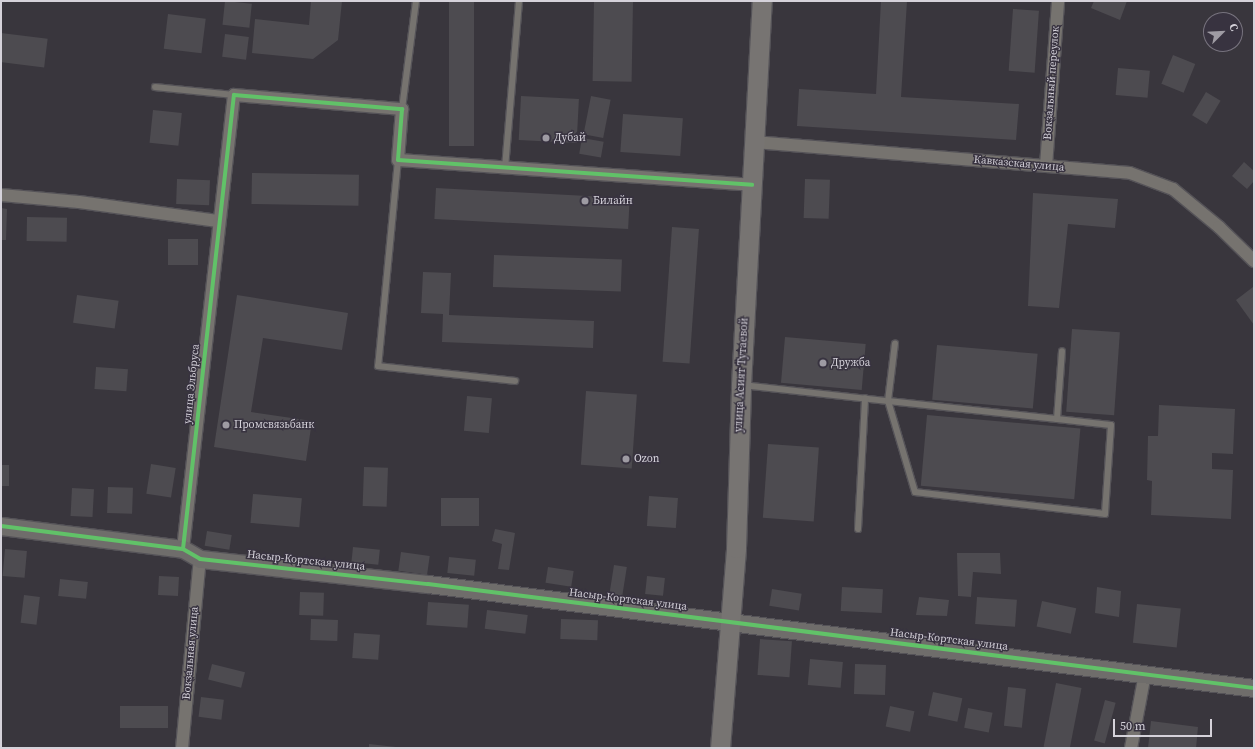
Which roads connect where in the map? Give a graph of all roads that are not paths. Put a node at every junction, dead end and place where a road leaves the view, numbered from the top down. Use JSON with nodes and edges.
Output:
{"nodes":[{"id":1,"x":416,"y":1,"type":"edge"},
{"id":2,"x":520,"y":1,"type":"edge"},
{"id":3,"x":762,"y":1,"type":"edge"},
{"id":4,"x":1058,"y":1,"type":"edge"},
{"id":5,"x":155,"y":87,"type":"dead end"},
{"id":6,"x":234,"y":95,"type":"junction"},
{"id":7,"x":402,"y":109,"type":"junction"},
{"id":8,"x":754,"y":142,"type":"junction"},
{"id":9,"x":398,"y":160,"type":"junction"},
{"id":10,"x":1046,"y":166,"type":"junction"},
{"id":11,"x":506,"y":168,"type":"junction"},
{"id":12,"x":752,"y":185,"type":"junction"},
{"id":13,"x":1,"y":195,"type":"edge"},
{"id":14,"x":218,"y":221,"type":"junction"},
{"id":15,"x":1254,"y":261,"type":"edge"},
{"id":16,"x":895,"y":343,"type":"dead end"},
{"id":17,"x":1062,"y":351,"type":"dead end"},
{"id":18,"x":515,"y":381,"type":"dead end"},
{"id":19,"x":741,"y":385,"type":"junction"},
{"id":20,"x":865,"y":398,"type":"junction"},
{"id":21,"x":888,"y":401,"type":"junction"},
{"id":22,"x":1057,"y":419,"type":"junction"},
{"id":23,"x":1,"y":526,"type":"edge"},
{"id":24,"x":858,"y":529,"type":"dead end"},
{"id":25,"x":183,"y":549,"type":"junction"},
{"id":26,"x":200,"y":559,"type":"junction"},
{"id":27,"x":732,"y":622,"type":"junction"},
{"id":28,"x":1145,"y":674,"type":"junction"},
{"id":29,"x":1254,"y":688,"type":"edge"},
{"id":30,"x":182,"y":748,"type":"edge"},
{"id":31,"x":720,"y":748,"type":"edge"},
{"id":32,"x":1131,"y":748,"type":"edge"}],
"edges":[{"from":1,"to":7,"type":"lane"},
{"from":2,"to":11,"type":"lane"},
{"from":3,"to":8,"type":"main road","name":"улица Асият Тутаевой"},
{"from":4,"to":10,"type":"street","name":"Вокзальный переулок"},
{"from":5,"to":6,"type":"lane"},
{"from":6,"to":7,"type":"street"},
{"from":6,"to":14,"type":"street","name":"улица Эльбруса"},
{"from":7,"to":9,"type":"street"},
{"from":8,"to":10,"type":"street","name":"Кавказская улица"},
{"from":8,"to":12,"type":"main road","name":"улица Асият Тутаевой"},
{"from":9,"to":11,"type":"street"},
{"from":9,"to":18,"type":"lane"},
{"from":10,"to":15,"type":"street","name":"Кавказская улица"},
{"from":11,"to":12,"type":"street"},
{"from":12,"to":19,"type":"main road","name":"улица Асият Тутаевой"},
{"from":13,"to":14,"type":"street"},
{"from":14,"to":25,"type":"street","name":"улица Эльбруса"},
{"from":16,"to":21,"type":"lane"},
{"from":17,"to":22,"type":"lane"},
{"from":19,"to":20,"type":"lane"},
{"from":19,"to":27,"type":"main road","name":"улица Асият Тутаевой"},
{"from":20,"to":21,"type":"lane"},
{"from":20,"to":24,"type":"lane"},
{"from":21,"to":22,"type":"lane"},
{"from":21,"to":22,"type":"lane"},
{"from":23,"to":25,"type":"street","name":"Насыр-Кортская улица"},
{"from":25,"to":26,"type":"street","name":"Насыр-Кортская улица"},
{"from":26,"to":27,"type":"street","name":"Насыр-Кортская улица"},
{"from":26,"to":30,"type":"street","name":"Вокзальная улица"},
{"from":27,"to":28,"type":"street","name":"Насыр-Кортская улица"},
{"from":27,"to":31,"type":"main road","name":"улица Асият Тутаевой"},
{"from":28,"to":29,"type":"street","name":"Насыр-Кортская улица"},
{"from":28,"to":32,"type":"street"}]}
